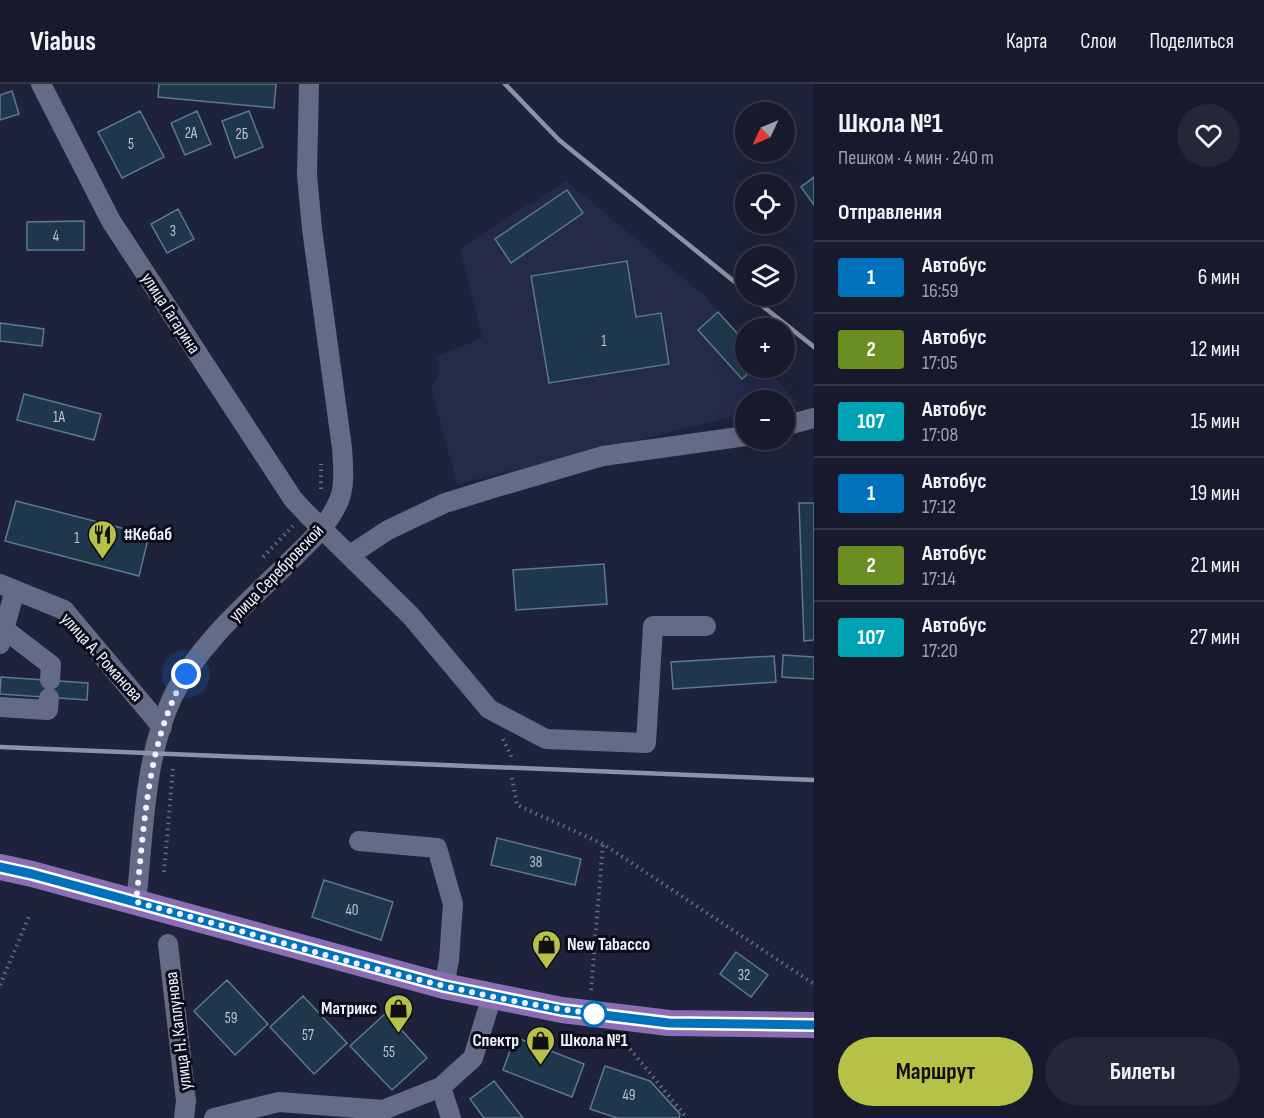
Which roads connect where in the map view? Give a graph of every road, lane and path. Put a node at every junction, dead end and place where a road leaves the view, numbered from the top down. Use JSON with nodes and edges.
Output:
{"nodes":[{"id":1,"x":41,"y":84,"type":"edge"},
{"id":2,"x":309,"y":84,"type":"edge"},
{"id":3,"x":814,"y":418,"type":"edge"},
{"id":4,"x":795,"y":423,"type":"edge"},
{"id":5,"x":735,"y":438,"type":"edge"},
{"id":6,"x":322,"y":530,"type":"junction"},
{"id":7,"x":350,"y":555,"type":"junction"},
{"id":8,"x":7,"y":587,"type":"edge"},
{"id":9,"x":706,"y":626,"type":"dead end"},
{"id":10,"x":2,"y":637,"type":"edge"},
{"id":11,"x":0,"y":707,"type":"edge"},
{"id":12,"x":162,"y":726,"type":"junction"},
{"id":13,"x":512,"y":778,"type":"dead end"},
{"id":14,"x":359,"y":841,"type":"dead end"},
{"id":15,"x":603,"y":844,"type":"junction"},
{"id":16,"x":0,"y":867,"type":"edge"},
{"id":17,"x":136,"y":902,"type":"junction"},
{"id":18,"x":30,"y":914,"type":"dead end"},
{"id":19,"x":168,"y":944,"type":"dead end"},
{"id":20,"x":814,"y":984,"type":"edge"},
{"id":21,"x":0,"y":985,"type":"edge"},
{"id":22,"x":444,"y":986,"type":"junction"},
{"id":23,"x":591,"y":990,"type":"dead end"},
{"id":24,"x":492,"y":996,"type":"junction"},
{"id":25,"x":814,"y":1025,"type":"edge"},
{"id":26,"x":630,"y":1049,"type":"dead end"},
{"id":27,"x":441,"y":1087,"type":"junction"},
{"id":28,"x":279,"y":1110,"type":"edge"},
{"id":29,"x":184,"y":1118,"type":"edge"},
{"id":30,"x":214,"y":1118,"type":"edge"},
{"id":31,"x":451,"y":1118,"type":"edge"},
{"id":32,"x":687,"y":1118,"type":"edge"}],
"edges":[{"from":1,"to":6,"type":"street","name":"улица Гагарина"},
{"from":2,"to":6,"type":"street","name":"улица Серебровской"},
{"from":3,"to":4,"type":"street"},
{"from":5,"to":7,"type":"street"},
{"from":6,"to":7,"type":"street","name":"улица Гагарина"},
{"from":6,"to":12,"type":"street","name":"улица Серебровской"},
{"from":7,"to":9,"type":"street","name":"улица Гагарина"},
{"from":8,"to":10,"type":"street"},
{"from":8,"to":12,"type":"street","name":"улица А. Романова"},
{"from":10,"to":11,"type":"street"},
{"from":12,"to":17,"type":"street","name":"улица Серебровской"},
{"from":13,"to":15,"type":"path"},
{"from":14,"to":22,"type":"street"},
{"from":15,"to":20,"type":"path"},
{"from":15,"to":23,"type":"path"},
{"from":16,"to":17,"type":"main road"},
{"from":17,"to":22,"type":"main road"},
{"from":18,"to":21,"type":"path"},
{"from":19,"to":29,"type":"street","name":"улица Н. Каплунова"},
{"from":22,"to":24,"type":"main road"},
{"from":24,"to":25,"type":"main road"},
{"from":24,"to":27,"type":"street"},
{"from":26,"to":32,"type":"path"},
{"from":27,"to":28,"type":"street"},
{"from":27,"to":31,"type":"street"},
{"from":28,"to":30,"type":"street"}]}
